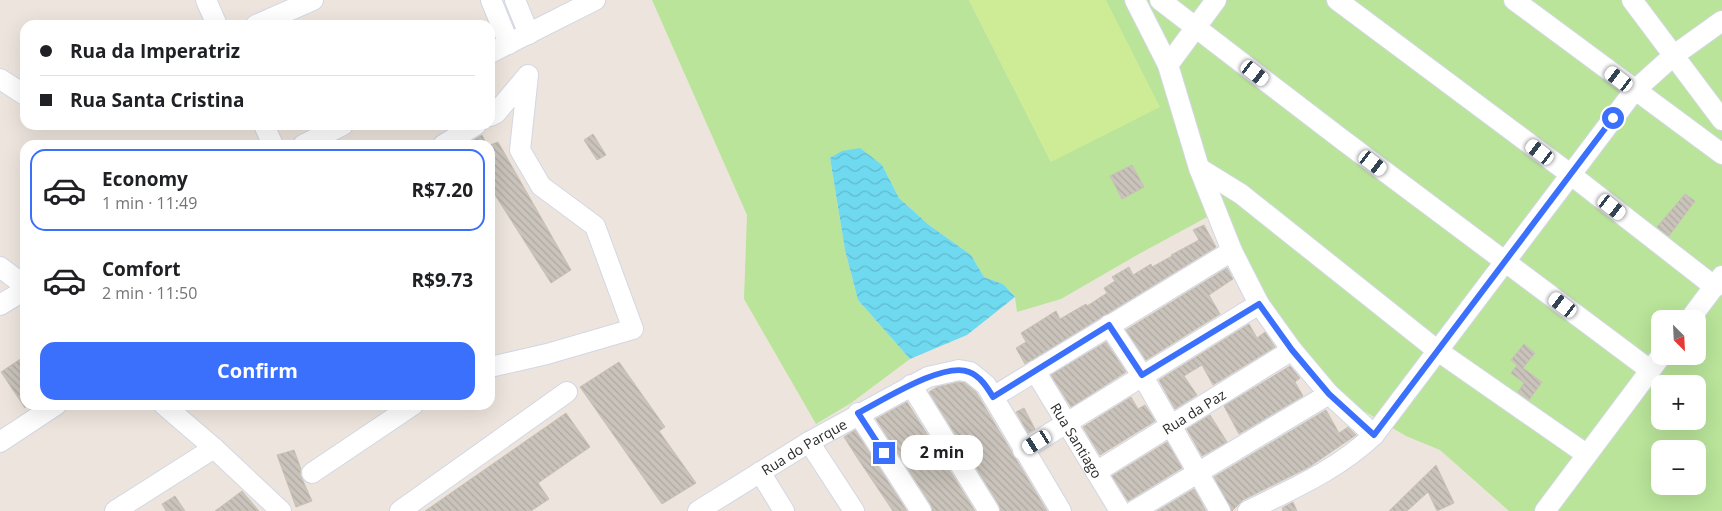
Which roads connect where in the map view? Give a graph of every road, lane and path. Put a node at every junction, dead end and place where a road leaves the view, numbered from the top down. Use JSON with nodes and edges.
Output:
{"nodes":[{"id":1,"x":206,"y":0,"type":"edge"},
{"id":2,"x":312,"y":0,"type":"edge"},
{"id":3,"x":491,"y":0,"type":"edge"},
{"id":4,"x":515,"y":0,"type":"edge"},
{"id":5,"x":595,"y":0,"type":"edge"},
{"id":6,"x":1135,"y":0,"type":"edge"},
{"id":7,"x":1160,"y":0,"type":"edge"},
{"id":8,"x":1216,"y":0,"type":"edge"},
{"id":9,"x":1337,"y":0,"type":"edge"},
{"id":10,"x":1514,"y":0,"type":"edge"},
{"id":11,"x":1632,"y":0,"type":"edge"},
{"id":12,"x":571,"y":6,"type":"edge"},
{"id":13,"x":215,"y":20,"type":"edge"},
{"id":14,"x":267,"y":20,"type":"edge"},
{"id":15,"x":1722,"y":21,"type":"edge"},
{"id":16,"x":1195,"y":27,"type":"junction"},
{"id":17,"x":529,"y":34,"type":"junction"},
{"id":18,"x":509,"y":44,"type":"junction"},
{"id":19,"x":495,"y":51,"type":"edge"},
{"id":20,"x":1673,"y":56,"type":"junction"},
{"id":21,"x":1168,"y":65,"type":"junction"},
{"id":22,"x":0,"y":79,"type":"edge"},
{"id":23,"x":1634,"y":91,"type":"junction"},
{"id":24,"x":20,"y":92,"type":"edge"},
{"id":25,"x":495,"y":114,"type":"edge"},
{"id":26,"x":1722,"y":120,"type":"edge"},
{"id":27,"x":333,"y":130,"type":"edge"},
{"id":28,"x":468,"y":130,"type":"edge"},
{"id":29,"x":313,"y":140,"type":"edge"},
{"id":30,"x":451,"y":140,"type":"edge"},
{"id":31,"x":1722,"y":154,"type":"edge"},
{"id":32,"x":1199,"y":168,"type":"junction"},
{"id":33,"x":1570,"y":174,"type":"junction"},
{"id":34,"x":1232,"y":251,"type":"junction"},
{"id":35,"x":1504,"y":262,"type":"junction"},
{"id":36,"x":8,"y":271,"type":"edge"},
{"id":37,"x":1718,"y":281,"type":"edge"},
{"id":38,"x":20,"y":283,"type":"edge"},
{"id":39,"x":20,"y":291,"type":"edge"},
{"id":40,"x":0,"y":304,"type":"edge"},
{"id":41,"x":1259,"y":304,"type":"junction"},
{"id":42,"x":1697,"y":310,"type":"edge"},
{"id":43,"x":1109,"y":325,"type":"junction"},
{"id":44,"x":1292,"y":350,"type":"junction"},
{"id":45,"x":1438,"y":351,"type":"junction"},
{"id":46,"x":1651,"y":360,"type":"edge"},
{"id":47,"x":1654,"y":365,"type":"edge"},
{"id":48,"x":495,"y":366,"type":"edge"},
{"id":49,"x":1035,"y":371,"type":"junction"},
{"id":50,"x":1142,"y":375,"type":"junction"},
{"id":51,"x":911,"y":385,"type":"junction"},
{"id":52,"x":567,"y":392,"type":"dead end"},
{"id":53,"x":1329,"y":394,"type":"junction"},
{"id":54,"x":993,"y":397,"type":"junction"},
{"id":55,"x":48,"y":410,"type":"edge"},
{"id":56,"x":170,"y":410,"type":"edge"},
{"id":57,"x":406,"y":410,"type":"edge"},
{"id":58,"x":858,"y":413,"type":"junction"},
{"id":59,"x":1068,"y":422,"type":"junction"},
{"id":60,"x":1169,"y":424,"type":"junction"},
{"id":61,"x":1374,"y":435,"type":"junction"},
{"id":62,"x":0,"y":442,"type":"edge"},
{"id":63,"x":809,"y":442,"type":"junction"},
{"id":64,"x":214,"y":448,"type":"junction"},
{"id":65,"x":1023,"y":450,"type":"junction"},
{"id":66,"x":1586,"y":454,"type":"junction"},
{"id":67,"x":760,"y":472,"type":"junction"},
{"id":68,"x":1096,"y":472,"type":"junction"},
{"id":69,"x":1199,"y":472,"type":"junction"},
{"id":70,"x":312,"y":473,"type":"dead end"},
{"id":71,"x":709,"y":508,"type":"edge"},
{"id":72,"x":115,"y":511,"type":"edge"},
{"id":73,"x":281,"y":511,"type":"edge"},
{"id":74,"x":400,"y":511,"type":"edge"},
{"id":75,"x":784,"y":511,"type":"edge"},
{"id":76,"x":854,"y":511,"type":"edge"},
{"id":77,"x":921,"y":511,"type":"edge"},
{"id":78,"x":989,"y":511,"type":"edge"},
{"id":79,"x":1061,"y":511,"type":"edge"},
{"id":80,"x":1120,"y":511,"type":"edge"},
{"id":81,"x":1134,"y":511,"type":"edge"},
{"id":82,"x":1220,"y":511,"type":"edge"},
{"id":83,"x":1248,"y":511,"type":"edge"},
{"id":84,"x":1545,"y":511,"type":"edge"}],
"edges":[{"from":1,"to":13,"type":"street"},
{"from":2,"to":14,"type":"street"},
{"from":3,"to":18,"type":"street"},
{"from":4,"to":17,"type":"street"},
{"from":5,"to":12,"type":"street"},
{"from":6,"to":21,"type":"street"},
{"from":7,"to":16,"type":"street"},
{"from":8,"to":16,"type":"street"},
{"from":9,"to":33,"type":"street"},
{"from":10,"to":23,"type":"street"},
{"from":11,"to":20,"type":"street"},
{"from":12,"to":17,"type":"street"},
{"from":15,"to":20,"type":"street"},
{"from":16,"to":21,"type":"street"},
{"from":16,"to":35,"type":"street"},
{"from":17,"to":18,"type":"street"},
{"from":18,"to":19,"type":"street"},
{"from":20,"to":23,"type":"street"},
{"from":20,"to":26,"type":"street"},
{"from":21,"to":32,"type":"street"},
{"from":22,"to":24,"type":"street"},
{"from":23,"to":31,"type":"street"},
{"from":23,"to":33,"type":"street"},
{"from":25,"to":48,"type":"street"},
{"from":27,"to":29,"type":"street"},
{"from":28,"to":30,"type":"street"},
{"from":32,"to":34,"type":"street"},
{"from":32,"to":45,"type":"street"},
{"from":33,"to":35,"type":"street"},
{"from":33,"to":37,"type":"street"},
{"from":34,"to":41,"type":"street"},
{"from":34,"to":43,"type":"street"},
{"from":35,"to":45,"type":"street"},
{"from":35,"to":46,"type":"street"},
{"from":36,"to":38,"type":"street"},
{"from":37,"to":42,"type":"street"},
{"from":39,"to":40,"type":"street"},
{"from":41,"to":44,"type":"street"},
{"from":41,"to":50,"type":"street"},
{"from":43,"to":49,"type":"street"},
{"from":43,"to":50,"type":"street"},
{"from":44,"to":53,"type":"street"},
{"from":44,"to":60,"type":"street","name":"Rua da Paz"},
{"from":45,"to":61,"type":"street"},
{"from":45,"to":66,"type":"street"},
{"from":47,"to":66,"type":"street"},
{"from":49,"to":54,"type":"street"},
{"from":49,"to":59,"type":"street","name":"Rua Santiago"},
{"from":50,"to":59,"type":"street"},
{"from":50,"to":60,"type":"street"},
{"from":51,"to":54,"type":"street","name":"Rua do Parque"},
{"from":51,"to":58,"type":"street","name":"Rua do Parque"},
{"from":51,"to":78,"type":"street"},
{"from":52,"to":74,"type":"street"},
{"from":53,"to":61,"type":"street"},
{"from":53,"to":69,"type":"street"},
{"from":54,"to":65,"type":"street","name":"Rua do Parque"},
{"from":55,"to":62,"type":"street"},
{"from":56,"to":64,"type":"street"},
{"from":57,"to":70,"type":"street"},
{"from":58,"to":63,"type":"street","name":"Rua do Parque"},
{"from":58,"to":77,"type":"street"},
{"from":59,"to":65,"type":"street"},
{"from":59,"to":68,"type":"street","name":"Rua Santiago"},
{"from":60,"to":68,"type":"street","name":"Rua da Paz"},
{"from":60,"to":69,"type":"street"},
{"from":61,"to":83,"type":"street"},
{"from":63,"to":67,"type":"street","name":"Rua do Parque"},
{"from":63,"to":76,"type":"street"},
{"from":64,"to":72,"type":"street"},
{"from":64,"to":73,"type":"street"},
{"from":65,"to":79,"type":"street","name":"Rua do Parque"},
{"from":66,"to":84,"type":"street"},
{"from":67,"to":71,"type":"street","name":"Rua do Parque"},
{"from":67,"to":75,"type":"street"},
{"from":68,"to":80,"type":"street","name":"Rua Santiago"},
{"from":69,"to":81,"type":"street"},
{"from":69,"to":82,"type":"street"}]}
